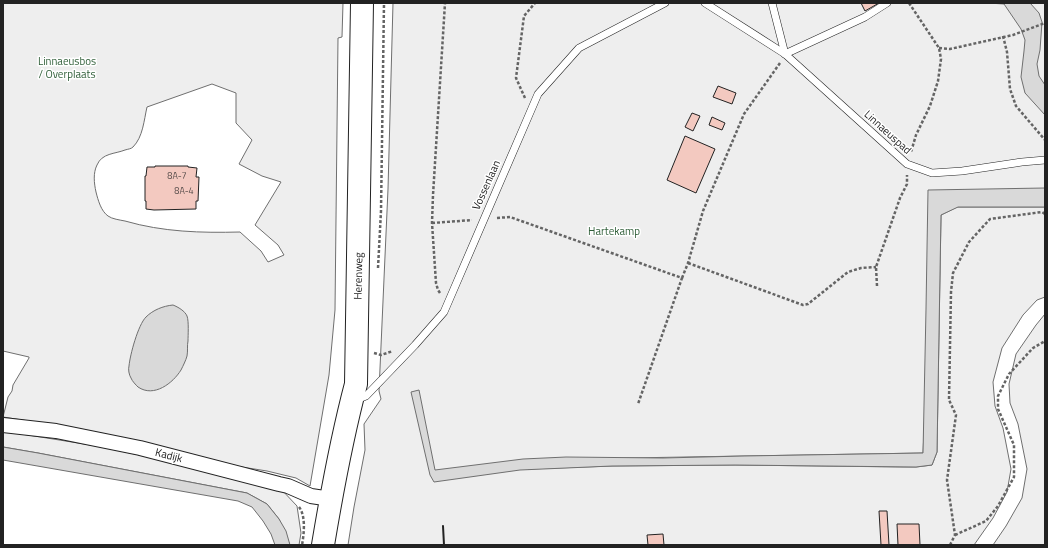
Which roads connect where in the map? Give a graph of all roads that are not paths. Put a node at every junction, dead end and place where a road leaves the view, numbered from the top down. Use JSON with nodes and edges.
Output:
{"nodes":[{"id":1,"x":362,"y":3,"type":"edge"},
{"id":2,"x":665,"y":3,"type":"edge"},
{"id":3,"x":705,"y":3,"type":"edge"},
{"id":4,"x":772,"y":3,"type":"edge"},
{"id":5,"x":887,"y":3,"type":"edge"},
{"id":6,"x":785,"y":54,"type":"junction"},
{"id":7,"x":1045,"y":160,"type":"edge"},
{"id":8,"x":352,"y":401,"type":"junction"},
{"id":9,"x":3,"y":425,"type":"edge"},
{"id":10,"x":331,"y":499,"type":"junction"},
{"id":11,"x":323,"y":545,"type":"edge"}],
"edges":[{"from":1,"to":8,"type":"main road","name":"Herenweg"},
{"from":2,"to":8,"type":"lane","name":"Vossenlaan"},
{"from":3,"to":6,"type":"lane","name":"Linnaeuspad"},
{"from":4,"to":6,"type":"lane"},
{"from":5,"to":6,"type":"lane"},
{"from":6,"to":7,"type":"lane","name":"Linnaeuspad"},
{"from":8,"to":10,"type":"main road","name":"Herenweg"},
{"from":9,"to":10,"type":"street","name":"Kadijk"},
{"from":10,"to":11,"type":"main road","name":"Herenweg"}]}
